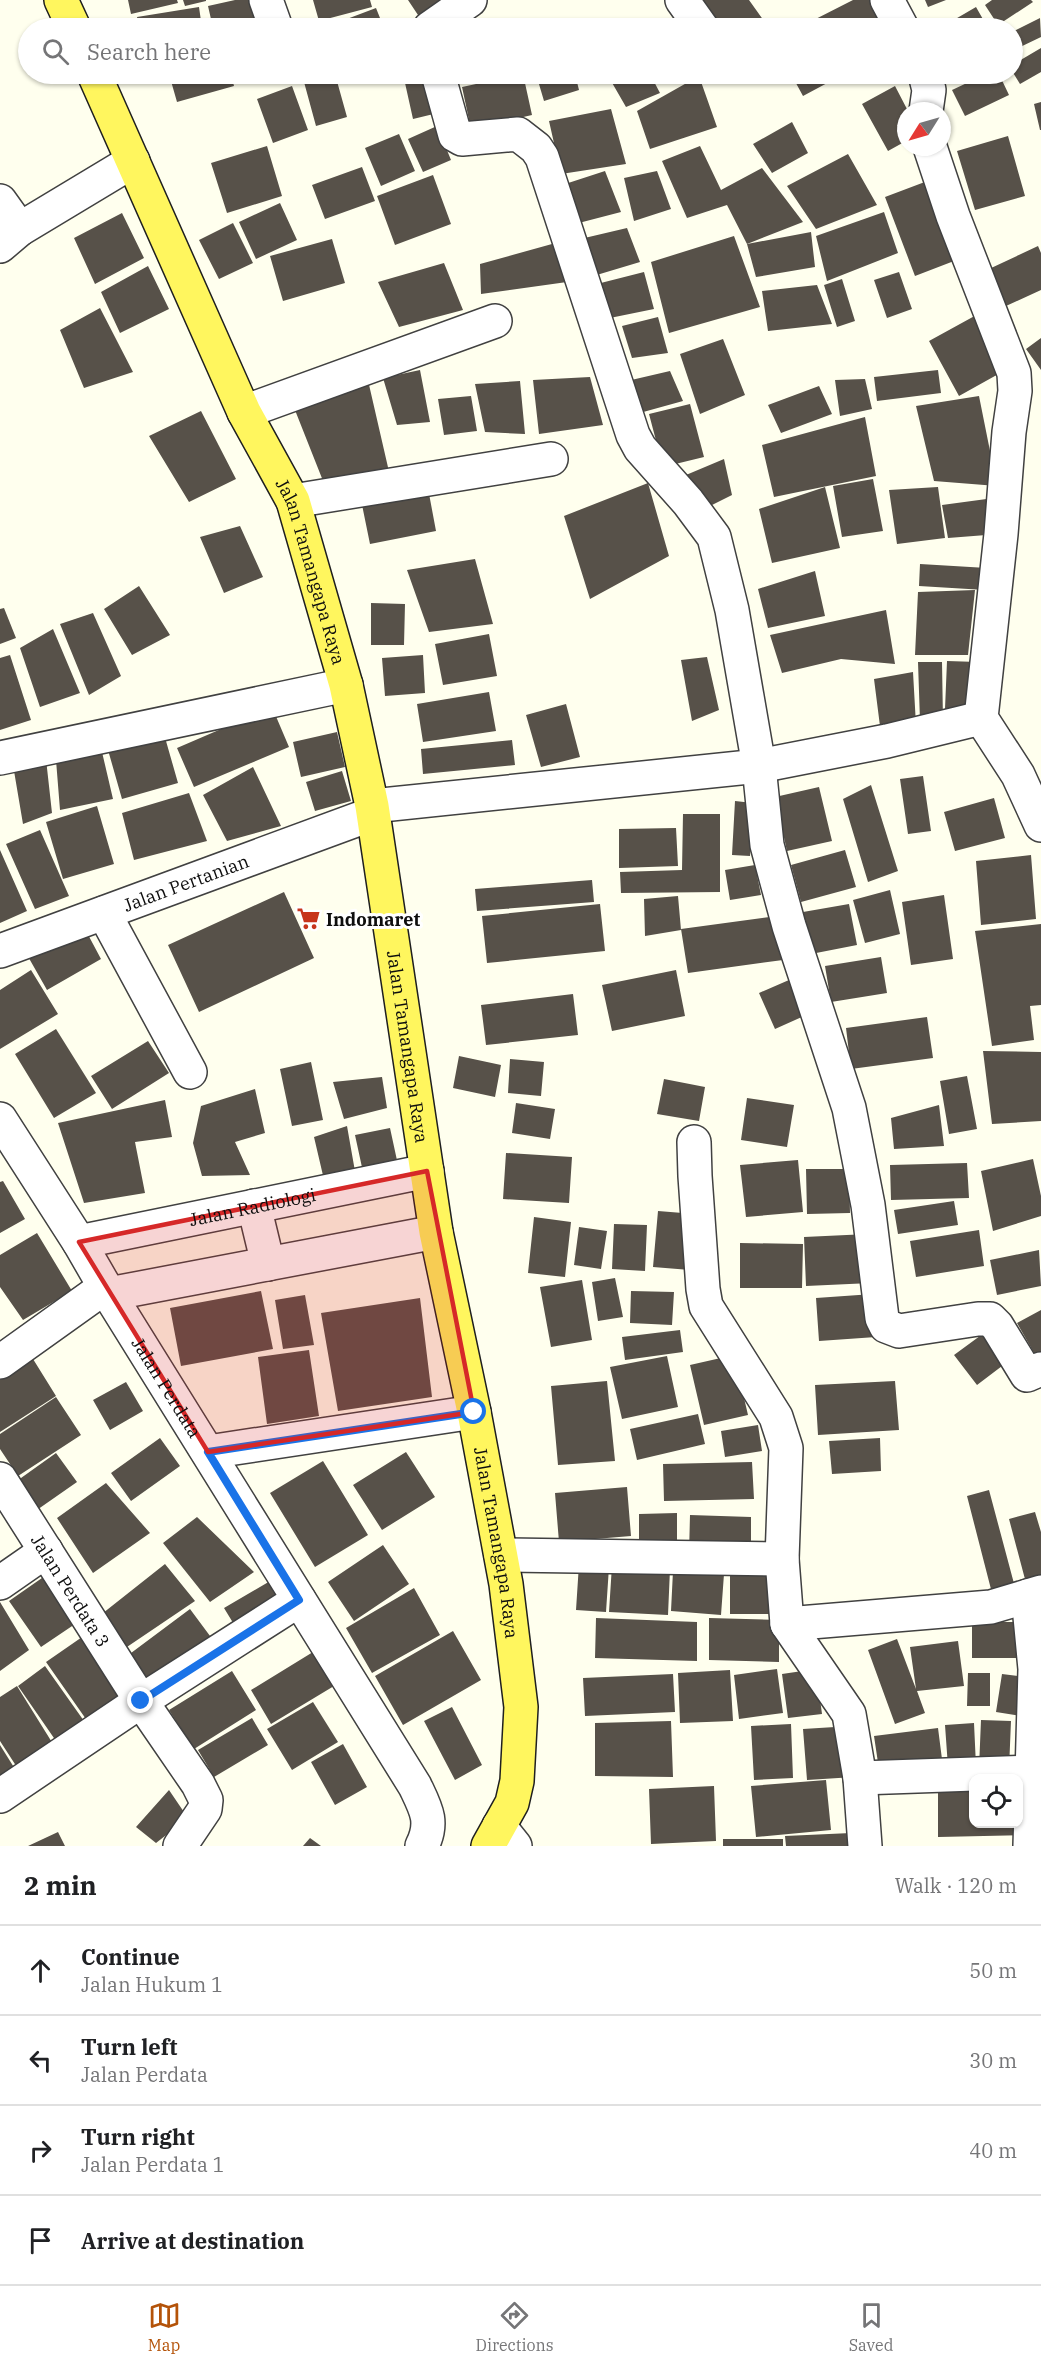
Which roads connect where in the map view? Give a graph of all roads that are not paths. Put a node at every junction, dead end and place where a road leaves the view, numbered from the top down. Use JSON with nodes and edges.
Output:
{"nodes":[{"id":1,"x":61,"y":0,"type":"edge"},
{"id":2,"x":266,"y":0,"type":"edge"},
{"id":3,"x":470,"y":0,"type":"edge"},
{"id":4,"x":682,"y":0,"type":"edge"},
{"id":5,"x":887,"y":0,"type":"edge"},
{"id":6,"x":69,"y":18,"type":"edge"},
{"id":7,"x":272,"y":18,"type":"edge"},
{"id":8,"x":444,"y":18,"type":"edge"},
{"id":9,"x":695,"y":18,"type":"edge"},
{"id":10,"x":897,"y":18,"type":"edge"},
{"id":11,"x":98,"y":84,"type":"edge"},
{"id":12,"x":440,"y":84,"type":"edge"},
{"id":13,"x":928,"y":84,"type":"edge"},
{"id":14,"x":927,"y":102,"type":"edge"},
{"id":15,"x":933,"y":156,"type":"edge"},
{"id":16,"x":133,"y":161,"type":"junction"},
{"id":17,"x":0,"y":201,"type":"edge"},
{"id":18,"x":10,"y":238,"type":"edge"},
{"id":19,"x":495,"y":321,"type":"dead end"},
{"id":20,"x":244,"y":412,"type":"junction"},
{"id":21,"x":551,"y":459,"type":"dead end"},
{"id":22,"x":293,"y":501,"type":"junction"},
{"id":23,"x":346,"y":685,"type":"junction"},
{"id":24,"x":981,"y":718,"type":"junction"},
{"id":25,"x":0,"y":758,"type":"edge"},
{"id":26,"x":759,"y":766,"type":"junction"},
{"id":27,"x":372,"y":810,"type":"junction"},
{"id":28,"x":1041,"y":825,"type":"edge"},
{"id":29,"x":104,"y":913,"type":"junction"},
{"id":30,"x":0,"y":951,"type":"edge"},
{"id":31,"x":190,"y":1072,"type":"dead end"},
{"id":32,"x":0,"y":1119,"type":"edge"},
{"id":33,"x":694,"y":1142,"type":"dead end"},
{"id":34,"x":10,"y":1156,"type":"edge"},
{"id":35,"x":427,"y":1171,"type":"junction"},
{"id":36,"x":254,"y":1206,"type":"junction"},
{"id":37,"x":436,"y":1232,"type":"junction"},
{"id":38,"x":79,"y":1242,"type":"junction"},
{"id":39,"x":268,"y":1264,"type":"junction"},
{"id":40,"x":107,"y":1290,"type":"junction"},
{"id":41,"x":0,"y":1362,"type":"edge"},
{"id":42,"x":1041,"y":1369,"type":"edge"},
{"id":43,"x":474,"y":1412,"type":"junction"},
{"id":44,"x":208,"y":1452,"type":"junction"},
{"id":45,"x":0,"y":1479,"type":"edge"},
{"id":46,"x":46,"y":1551,"type":"junction"},
{"id":47,"x":501,"y":1555,"type":"junction"},
{"id":48,"x":782,"y":1559,"type":"junction"},
{"id":49,"x":0,"y":1583,"type":"edge"},
{"id":50,"x":1035,"y":1594,"type":"edge"},
{"id":51,"x":299,"y":1600,"type":"junction"},
{"id":52,"x":787,"y":1624,"type":"junction"},
{"id":53,"x":141,"y":1701,"type":"junction"},
{"id":54,"x":1031,"y":1772,"type":"junction"},
{"id":55,"x":860,"y":1778,"type":"junction"},
{"id":56,"x":0,"y":1796,"type":"edge"},
{"id":57,"x":501,"y":1840,"type":"edge"},
{"id":58,"x":180,"y":1846,"type":"edge"},
{"id":59,"x":422,"y":1846,"type":"edge"},
{"id":60,"x":866,"y":1846,"type":"edge"},
{"id":61,"x":1030,"y":1846,"type":"edge"}],
"edges":[{"from":1,"to":6,"type":"main road"},
{"from":2,"to":7,"type":"street"},
{"from":3,"to":8,"type":"street"},
{"from":4,"to":9,"type":"street"},
{"from":5,"to":10,"type":"street"},
{"from":11,"to":16,"type":"main road","name":"Jalan Tamangapa Raya"},
{"from":12,"to":26,"type":"street"},
{"from":13,"to":14,"type":"street"},
{"from":15,"to":24,"type":"street"},
{"from":16,"to":18,"type":"street"},
{"from":16,"to":20,"type":"main road","name":"Jalan Tamangapa Raya"},
{"from":17,"to":18,"type":"street"},
{"from":19,"to":20,"type":"street"},
{"from":20,"to":22,"type":"main road","name":"Jalan Tamangapa Raya"},
{"from":21,"to":22,"type":"street"},
{"from":22,"to":23,"type":"main road","name":"Jalan Tamangapa Raya"},
{"from":23,"to":25,"type":"street"},
{"from":23,"to":27,"type":"main road","name":"Jalan Tamangapa Raya"},
{"from":24,"to":26,"type":"street","name":"Jalan Pertanian"},
{"from":24,"to":28,"type":"street"},
{"from":26,"to":27,"type":"street","name":"Jalan Pertanian"},
{"from":26,"to":42,"type":"street"},
{"from":27,"to":29,"type":"street","name":"Jalan Pertanian"},
{"from":27,"to":35,"type":"main road","name":"Jalan Tamangapa Raya"},
{"from":29,"to":30,"type":"street","name":"Jalan Pertanian"},
{"from":29,"to":31,"type":"street"},
{"from":32,"to":34,"type":"street","name":"Jalan Perdata"},
{"from":33,"to":48,"type":"street"},
{"from":34,"to":38,"type":"street","name":"Jalan Perdata"},
{"from":35,"to":36,"type":"street","name":"Jalan Radiologi"},
{"from":35,"to":37,"type":"main road","name":"Jalan Tamangapa Raya"},
{"from":36,"to":38,"type":"street","name":"Jalan Radiologi"},
{"from":36,"to":39,"type":"street"},
{"from":37,"to":39,"type":"street"},
{"from":37,"to":43,"type":"main road","name":"Jalan Tamangapa Raya"},
{"from":38,"to":40,"type":"street","name":"Jalan Perdata"},
{"from":39,"to":40,"type":"street"},
{"from":40,"to":41,"type":"street"},
{"from":40,"to":44,"type":"street","name":"Jalan Perdata"},
{"from":43,"to":44,"type":"street"},
{"from":43,"to":47,"type":"main road","name":"Jalan Tamangapa Raya"},
{"from":44,"to":51,"type":"street","name":"Jalan Perdata"},
{"from":45,"to":46,"type":"street","name":"Jalan Perdata 3"},
{"from":46,"to":49,"type":"street"},
{"from":46,"to":53,"type":"street","name":"Jalan Perdata 3"},
{"from":47,"to":48,"type":"street"},
{"from":47,"to":57,"type":"main road","name":"Jalan Tamangapa Raya"},
{"from":48,"to":52,"type":"street"},
{"from":50,"to":52,"type":"street"},
{"from":50,"to":54,"type":"street"},
{"from":51,"to":53,"type":"street"},
{"from":51,"to":59,"type":"street","name":"Jalan Perdata"},
{"from":52,"to":55,"type":"street"},
{"from":53,"to":56,"type":"street"},
{"from":53,"to":58,"type":"street","name":"Jalan Perdata 3"},
{"from":54,"to":55,"type":"street"},
{"from":54,"to":61,"type":"street"},
{"from":55,"to":60,"type":"street"}]}
